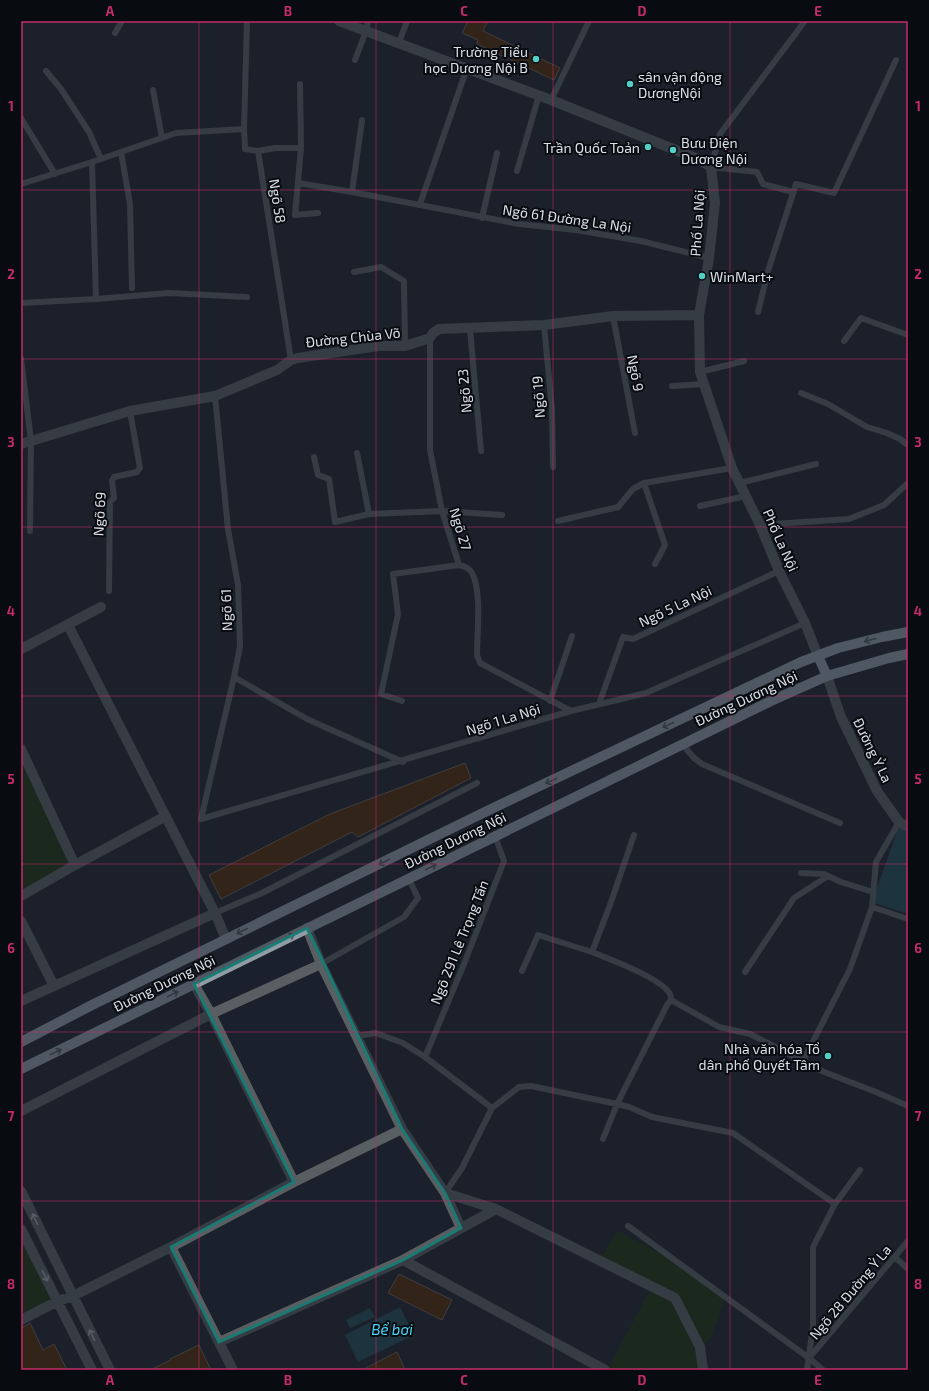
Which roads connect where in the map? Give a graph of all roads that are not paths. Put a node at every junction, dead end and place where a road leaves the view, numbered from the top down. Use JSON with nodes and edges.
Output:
{"nodes":[{"id":1,"x":122,"y":21,"type":"edge"},
{"id":2,"x":247,"y":21,"type":"edge"},
{"id":3,"x":339,"y":21,"type":"edge"},
{"id":4,"x":407,"y":21,"type":"edge"},
{"id":5,"x":589,"y":21,"type":"edge"},
{"id":6,"x":805,"y":21,"type":"edge"},
{"id":7,"x":367,"y":26,"type":"edge"},
{"id":8,"x":116,"y":32,"type":"dead end"},
{"id":9,"x":399,"y":43,"type":"junction"},
{"id":10,"x":355,"y":60,"type":"dead end"},
{"id":11,"x":896,"y":60,"type":"dead end"},
{"id":12,"x":467,"y":68,"type":"junction"},
{"id":13,"x":46,"y":71,"type":"dead end"},
{"id":14,"x":300,"y":84,"type":"dead end"},
{"id":15,"x":153,"y":90,"type":"dead end"},
{"id":16,"x":539,"y":95,"type":"junction"},
{"id":17,"x":551,"y":100,"type":"junction"},
{"id":18,"x":21,"y":118,"type":"edge"},
{"id":19,"x":362,"y":120,"type":"dead end"},
{"id":20,"x":244,"y":129,"type":"junction"},
{"id":21,"x":162,"y":138,"type":"junction"},
{"id":22,"x":301,"y":148,"type":"junction"},
{"id":23,"x":121,"y":152,"type":"junction"},
{"id":24,"x":258,"y":152,"type":"junction"},
{"id":25,"x":497,"y":153,"type":"dead end"},
{"id":26,"x":101,"y":159,"type":"junction"},
{"id":27,"x":92,"y":162,"type":"junction"},
{"id":28,"x":711,"y":167,"type":"junction"},
{"id":29,"x":517,"y":171,"type":"dead end"},
{"id":30,"x":55,"y":174,"type":"junction"},
{"id":31,"x":298,"y":183,"type":"junction"},
{"id":32,"x":21,"y":184,"type":"edge"},
{"id":33,"x":352,"y":192,"type":"junction"},
{"id":34,"x":793,"y":192,"type":"junction"},
{"id":35,"x":420,"y":204,"type":"junction"},
{"id":36,"x":318,"y":213,"type":"dead end"},
{"id":37,"x":482,"y":218,"type":"junction"},
{"id":38,"x":710,"y":258,"type":"junction"},
{"id":39,"x":354,"y":272,"type":"dead end"},
{"id":40,"x":132,"y":288,"type":"dead end"},
{"id":41,"x":247,"y":297,"type":"dead end"},
{"id":42,"x":96,"y":299,"type":"junction"},
{"id":43,"x":21,"y":303,"type":"edge"},
{"id":44,"x":758,"y":312,"type":"dead end"},
{"id":45,"x":699,"y":315,"type":"junction"},
{"id":46,"x":613,"y":316,"type":"junction"},
{"id":47,"x":544,"y":325,"type":"junction"},
{"id":48,"x":470,"y":329,"type":"junction"},
{"id":49,"x":908,"y":335,"type":"edge"},
{"id":50,"x":430,"y":338,"type":"junction"},
{"id":51,"x":844,"y":341,"type":"dead end"},
{"id":52,"x":406,"y":346,"type":"junction"},
{"id":53,"x":21,"y":358,"type":"edge"},
{"id":54,"x":291,"y":360,"type":"junction"},
{"id":55,"x":744,"y":361,"type":"dead end"},
{"id":56,"x":700,"y":372,"type":"junction"},
{"id":57,"x":704,"y":384,"type":"junction"},
{"id":58,"x":672,"y":386,"type":"dead end"},
{"id":59,"x":801,"y":393,"type":"dead end"},
{"id":60,"x":215,"y":396,"type":"junction"},
{"id":61,"x":130,"y":411,"type":"junction"},
{"id":62,"x":635,"y":433,"type":"dead end"},
{"id":63,"x":26,"y":442,"type":"edge"},
{"id":64,"x":908,"y":445,"type":"edge"},
{"id":65,"x":481,"y":451,"type":"dead end"},
{"id":66,"x":357,"y":453,"type":"dead end"},
{"id":67,"x":314,"y":457,"type":"dead end"},
{"id":68,"x":816,"y":464,"type":"dead end"},
{"id":69,"x":552,"y":467,"type":"dead end"},
{"id":70,"x":732,"y":468,"type":"junction"},
{"id":71,"x":644,"y":483,"type":"junction"},
{"id":72,"x":740,"y":483,"type":"junction"},
{"id":73,"x":908,"y":483,"type":"edge"},
{"id":74,"x":746,"y":496,"type":"junction"},
{"id":75,"x":700,"y":506,"type":"dead end"},
{"id":76,"x":442,"y":511,"type":"junction"},
{"id":77,"x":369,"y":514,"type":"junction"},
{"id":78,"x":502,"y":515,"type":"dead end"},
{"id":79,"x":558,"y":520,"type":"dead end"},
{"id":80,"x":760,"y":525,"type":"junction"},
{"id":81,"x":30,"y":531,"type":"dead end"},
{"id":82,"x":655,"y":564,"type":"dead end"},
{"id":83,"x":459,"y":565,"type":"junction"},
{"id":84,"x":779,"y":571,"type":"junction"},
{"id":85,"x":109,"y":591,"type":"dead end"},
{"id":86,"x":101,"y":607,"type":"dead end"},
{"id":87,"x":805,"y":623,"type":"junction"},
{"id":88,"x":68,"y":625,"type":"junction"},
{"id":89,"x":908,"y":632,"type":"edge"},
{"id":90,"x":572,"y":636,"type":"dead end"},
{"id":91,"x":21,"y":649,"type":"edge"},
{"id":92,"x":908,"y":654,"type":"edge"},
{"id":93,"x":818,"y":656,"type":"junction"},
{"id":94,"x":827,"y":676,"type":"junction"},
{"id":95,"x":234,"y":677,"type":"junction"},
{"id":96,"x":402,"y":701,"type":"dead end"},
{"id":97,"x":550,"y":701,"type":"junction"},
{"id":98,"x":599,"y":704,"type":"junction"},
{"id":99,"x":571,"y":711,"type":"junction"},
{"id":100,"x":682,"y":744,"type":"junction"},
{"id":101,"x":21,"y":749,"type":"edge"},
{"id":102,"x":403,"y":762,"type":"junction"},
{"id":103,"x":477,"y":783,"type":"dead end"},
{"id":104,"x":166,"y":816,"type":"junction"},
{"id":105,"x":201,"y":819,"type":"joint"},
{"id":106,"x":840,"y":823,"type":"dead end"},
{"id":107,"x":904,"y":825,"type":"edge"},
{"id":108,"x":634,"y":835,"type":"dead end"},
{"id":109,"x":495,"y":836,"type":"junction"},
{"id":110,"x":75,"y":865,"type":"junction"},
{"id":111,"x":801,"y":873,"type":"dead end"},
{"id":112,"x":828,"y":876,"type":"junction"},
{"id":113,"x":409,"y":878,"type":"junction"},
{"id":114,"x":873,"y":892,"type":"junction"},
{"id":115,"x":21,"y":896,"type":"edge"},
{"id":116,"x":872,"y":907,"type":"junction"},
{"id":117,"x":215,"y":913,"type":"junction"},
{"id":118,"x":908,"y":919,"type":"edge"},
{"id":119,"x":21,"y":921,"type":"edge"},
{"id":120,"x":308,"y":928,"type":"junction"},
{"id":121,"x":226,"y":939,"type":"junction"},
{"id":122,"x":592,"y":952,"type":"junction"},
{"id":123,"x":322,"y":964,"type":"junction"},
{"id":124,"x":522,"y":971,"type":"dead end"},
{"id":125,"x":746,"y":972,"type":"dead end"},
{"id":126,"x":194,"y":984,"type":"junction"},
{"id":127,"x":54,"y":986,"type":"junction"},
{"id":128,"x":671,"y":1000,"type":"junction"},
{"id":129,"x":21,"y":1001,"type":"edge"},
{"id":130,"x":211,"y":1014,"type":"junction"},
{"id":131,"x":357,"y":1036,"type":"junction"},
{"id":132,"x":21,"y":1042,"type":"edge"},
{"id":133,"x":425,"y":1057,"type":"junction"},
{"id":134,"x":803,"y":1062,"type":"junction"},
{"id":135,"x":21,"y":1069,"type":"edge"},
{"id":136,"x":617,"y":1104,"type":"junction"},
{"id":137,"x":908,"y":1106,"type":"edge"},
{"id":138,"x":492,"y":1108,"type":"junction"},
{"id":139,"x":21,"y":1111,"type":"edge"},
{"id":140,"x":402,"y":1129,"type":"junction"},
{"id":141,"x":603,"y":1139,"type":"dead end"},
{"id":142,"x":860,"y":1170,"type":"dead end"},
{"id":143,"x":294,"y":1182,"type":"junction"},
{"id":144,"x":21,"y":1191,"type":"edge"},
{"id":145,"x":445,"y":1193,"type":"junction"},
{"id":146,"x":835,"y":1204,"type":"junction"},
{"id":147,"x":496,"y":1209,"type":"junction"},
{"id":148,"x":628,"y":1226,"type":"dead end"},
{"id":149,"x":461,"y":1228,"type":"junction"},
{"id":150,"x":21,"y":1229,"type":"edge"},
{"id":151,"x":908,"y":1241,"type":"edge"},
{"id":152,"x":171,"y":1247,"type":"junction"},
{"id":153,"x":895,"y":1257,"type":"junction"},
{"id":154,"x":403,"y":1260,"type":"junction"},
{"id":155,"x":908,"y":1269,"type":"edge"},
{"id":156,"x":73,"y":1296,"type":"junction"},
{"id":157,"x":58,"y":1301,"type":"junction"},
{"id":158,"x":21,"y":1320,"type":"edge"},
{"id":159,"x":219,"y":1342,"type":"junction"},
{"id":160,"x":809,"y":1358,"type":"junction"},
{"id":161,"x":92,"y":1370,"type":"edge"},
{"id":162,"x":110,"y":1370,"type":"edge"},
{"id":163,"x":233,"y":1370,"type":"edge"},
{"id":164,"x":605,"y":1370,"type":"edge"},
{"id":165,"x":703,"y":1370,"type":"edge"},
{"id":166,"x":807,"y":1370,"type":"edge"},
{"id":167,"x":823,"y":1370,"type":"edge"}],
"edges":[{"from":1,"to":8,"type":"lane"},
{"from":2,"to":20,"type":"lane"},
{"from":3,"to":7,"type":"street"},
{"from":4,"to":9,"type":"lane"},
{"from":5,"to":17,"type":"lane"},
{"from":6,"to":28,"type":"lane"},
{"from":7,"to":9,"type":"street"},
{"from":7,"to":10,"type":"lane"},
{"from":9,"to":12,"type":"street"},
{"from":11,"to":34,"type":"lane"},
{"from":12,"to":16,"type":"street"},
{"from":12,"to":35,"type":"lane"},
{"from":13,"to":26,"type":"lane"},
{"from":14,"to":22,"type":"lane"},
{"from":15,"to":21,"type":"lane"},
{"from":16,"to":17,"type":"street"},
{"from":16,"to":29,"type":"lane"},
{"from":17,"to":28,"type":"street"},
{"from":18,"to":30,"type":"lane"},
{"from":19,"to":33,"type":"lane"},
{"from":20,"to":21,"type":"lane"},
{"from":20,"to":24,"type":"lane"},
{"from":21,"to":23,"type":"lane"},
{"from":22,"to":24,"type":"lane"},
{"from":22,"to":31,"type":"lane"},
{"from":23,"to":26,"type":"lane"},
{"from":23,"to":40,"type":"lane"},
{"from":24,"to":54,"type":"lane","name":"Ngõ 58"},
{"from":25,"to":37,"type":"lane"},
{"from":26,"to":27,"type":"lane"},
{"from":27,"to":30,"type":"lane"},
{"from":27,"to":42,"type":"lane"},
{"from":28,"to":34,"type":"lane"},
{"from":28,"to":38,"type":"street","name":"Phố La Nội"},
{"from":30,"to":32,"type":"lane"},
{"from":31,"to":33,"type":"lane","name":"Ngõ 61 Đường La Nội"},
{"from":31,"to":36,"type":"lane"},
{"from":33,"to":35,"type":"lane","name":"Ngõ 61 Đường La Nội"},
{"from":34,"to":44,"type":"lane"},
{"from":35,"to":37,"type":"lane","name":"Ngõ 61 Đường La Nội"},
{"from":37,"to":38,"type":"lane","name":"Ngõ 61 Đường La Nội"},
{"from":38,"to":45,"type":"street","name":"Phố La Nội"},
{"from":39,"to":52,"type":"lane"},
{"from":41,"to":42,"type":"lane"},
{"from":42,"to":43,"type":"lane"},
{"from":45,"to":46,"type":"street","name":"Đường Chùa Võ"},
{"from":45,"to":56,"type":"street","name":"Phố La Nội"},
{"from":46,"to":47,"type":"street","name":"Đường Chùa Võ"},
{"from":46,"to":62,"type":"lane","name":"Ngõ 9"},
{"from":47,"to":48,"type":"street","name":"Đường Chùa Võ"},
{"from":47,"to":69,"type":"lane","name":"Ngõ 19"},
{"from":48,"to":50,"type":"street","name":"Đường Chùa Võ"},
{"from":48,"to":65,"type":"lane","name":"Ngõ 23"},
{"from":49,"to":51,"type":"lane"},
{"from":50,"to":52,"type":"street","name":"Đường Chùa Võ"},
{"from":50,"to":76,"type":"lane","name":"Ngõ 27"},
{"from":52,"to":54,"type":"street","name":"Đường Chùa Võ"},
{"from":53,"to":63,"type":"lane"},
{"from":54,"to":60,"type":"street","name":"Đường Chùa Võ"},
{"from":55,"to":56,"type":"lane"},
{"from":56,"to":57,"type":"street","name":"Phố La Nội"},
{"from":57,"to":58,"type":"lane"},
{"from":57,"to":70,"type":"street","name":"Phố La Nội"},
{"from":59,"to":64,"type":"lane"},
{"from":60,"to":61,"type":"street","name":"Đường Chùa Võ"},
{"from":60,"to":95,"type":"lane","name":"Ngõ 61"},
{"from":61,"to":63,"type":"street","name":"Đường Chùa Võ"},
{"from":61,"to":85,"type":"lane","name":"Ngõ 69"},
{"from":63,"to":81,"type":"lane"},
{"from":66,"to":77,"type":"lane"},
{"from":67,"to":77,"type":"lane"},
{"from":68,"to":72,"type":"lane"},
{"from":70,"to":71,"type":"lane"},
{"from":70,"to":72,"type":"street","name":"Phố La Nội"},
{"from":71,"to":79,"type":"lane"},
{"from":71,"to":82,"type":"lane"},
{"from":72,"to":74,"type":"street","name":"Phố La Nội"},
{"from":73,"to":80,"type":"lane"},
{"from":74,"to":75,"type":"lane"},
{"from":74,"to":80,"type":"street","name":"Phố La Nội"},
{"from":76,"to":77,"type":"lane"},
{"from":76,"to":78,"type":"lane"},
{"from":76,"to":83,"type":"lane","name":"Ngõ 27"},
{"from":80,"to":84,"type":"street","name":"Phố La Nội"},
{"from":83,"to":96,"type":"lane","name":"Ngõ 27"},
{"from":83,"to":97,"type":"lane"},
{"from":84,"to":87,"type":"street","name":"Phố La Nội"},
{"from":84,"to":98,"type":"lane","name":"Ngõ 5 La Nội"},
{"from":86,"to":88,"type":"street"},
{"from":87,"to":93,"type":"street","name":"Phố La Nội"},
{"from":87,"to":98,"type":"lane","name":"Ngõ 1 La Nội"},
{"from":88,"to":91,"type":"street"},
{"from":88,"to":104,"type":"street"},
{"from":89,"to":93,"type":"main road","name":"Đường Dương Nội","one_way":true},
{"from":90,"to":97,"type":"lane"},
{"from":92,"to":94,"type":"main road","name":"Đường Dương Nội"},
{"from":93,"to":94,"type":"main road"},
{"from":93,"to":121,"type":"main road","name":"Đường Dương Nội","one_way":true},
{"from":94,"to":100,"type":"main road","name":"Đường Dương Nội"},
{"from":94,"to":107,"type":"street","name":"Đường Ỷ La"},
{"from":95,"to":102,"type":"lane"},
{"from":95,"to":105,"type":"lane","name":"Ngõ 61"},
{"from":97,"to":99,"type":"lane"},
{"from":98,"to":99,"type":"lane","name":"Ngõ 1 La Nội"},
{"from":99,"to":102,"type":"lane","name":"Ngõ 1 La Nội"},
{"from":100,"to":106,"type":"lane"},
{"from":100,"to":109,"type":"main road","name":"Đường Dương Nội"},
{"from":101,"to":110,"type":"street"},
{"from":102,"to":105,"type":"lane","name":"Ngõ 1 La Nội"},
{"from":103,"to":117,"type":"lane"},
{"from":104,"to":110,"type":"street"},
{"from":104,"to":117,"type":"street"},
{"from":107,"to":114,"type":"lane"},
{"from":108,"to":122,"type":"lane"},
{"from":113,"to":109,"type":"main road","name":"Đường Dương Nội","one_way":true},
{"from":109,"to":133,"type":"lane","name":"Ngõ 291 Lê Trọng Tấn"},
{"from":110,"to":115,"type":"street"},
{"from":111,"to":112,"type":"lane"},
{"from":112,"to":114,"type":"lane"},
{"from":112,"to":125,"type":"lane"},
{"from":113,"to":120,"type":"main road","name":"Đường Dương Nội"},
{"from":113,"to":123,"type":"lane"},
{"from":114,"to":116,"type":"lane"},
{"from":116,"to":118,"type":"lane"},
{"from":116,"to":134,"type":"lane"},
{"from":117,"to":121,"type":"street"},
{"from":117,"to":127,"type":"street"},
{"from":119,"to":127,"type":"street"},
{"from":120,"to":123,"type":"street"},
{"from":126,"to":120,"type":"main road","name":"Đường Dương Nội","one_way":true},
{"from":121,"to":132,"type":"main road","name":"Đường Dương Nội"},
{"from":122,"to":124,"type":"lane"},
{"from":122,"to":128,"type":"lane"},
{"from":123,"to":130,"type":"street"},
{"from":123,"to":131,"type":"street"},
{"from":126,"to":130,"type":"street"},
{"from":135,"to":126,"type":"main road","name":"Đường Dương Nội","one_way":true},
{"from":127,"to":129,"type":"street"},
{"from":128,"to":134,"type":"lane"},
{"from":128,"to":136,"type":"lane"},
{"from":130,"to":139,"type":"street"},
{"from":130,"to":143,"type":"street"},
{"from":131,"to":133,"type":"lane"},
{"from":131,"to":140,"type":"street"},
{"from":133,"to":138,"type":"lane"},
{"from":134,"to":137,"type":"lane"},
{"from":136,"to":138,"type":"lane"},
{"from":136,"to":141,"type":"lane"},
{"from":136,"to":146,"type":"lane"},
{"from":138,"to":145,"type":"lane"},
{"from":140,"to":143,"type":"street"},
{"from":140,"to":145,"type":"street"},
{"from":142,"to":146,"type":"lane"},
{"from":143,"to":152,"type":"street"},
{"from":156,"to":144,"type":"street","one_way":true},
{"from":145,"to":147,"type":"street"},
{"from":145,"to":149,"type":"street"},
{"from":146,"to":160,"type":"lane"},
{"from":147,"to":149,"type":"street"},
{"from":147,"to":165,"type":"street"},
{"from":148,"to":160,"type":"lane"},
{"from":149,"to":154,"type":"street"},
{"from":150,"to":157,"type":"street","one_way":true},
{"from":151,"to":153,"type":"lane","name":"Ngõ 28 Đường Ỷ La"},
{"from":152,"to":156,"type":"street"},
{"from":152,"to":159,"type":"street"},
{"from":153,"to":155,"type":"lane"},
{"from":153,"to":160,"type":"lane","name":"Ngõ 28 Đường Ỷ La"},
{"from":154,"to":159,"type":"street"},
{"from":154,"to":164,"type":"street"},
{"from":156,"to":157,"type":"street"},
{"from":162,"to":156,"type":"street","one_way":true},
{"from":157,"to":158,"type":"street"},
{"from":157,"to":161,"type":"street"},
{"from":159,"to":163,"type":"street"},
{"from":160,"to":166,"type":"lane"},
{"from":160,"to":167,"type":"lane"}]}
